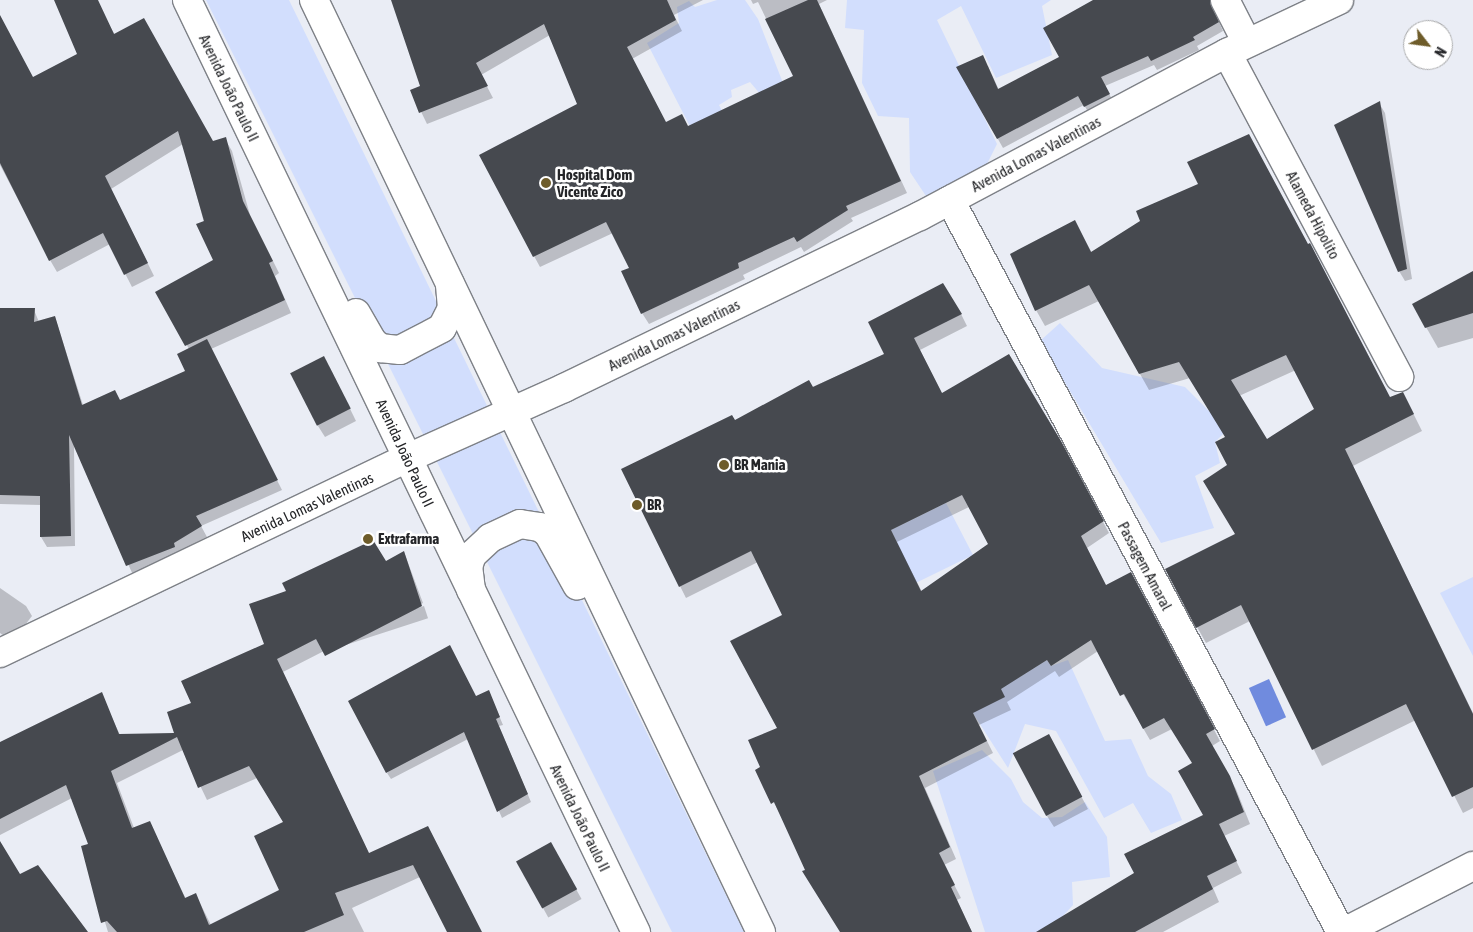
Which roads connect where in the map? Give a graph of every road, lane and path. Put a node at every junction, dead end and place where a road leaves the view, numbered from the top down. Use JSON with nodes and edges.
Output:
{"nodes":[{"id":1,"x":187,"y":0,"type":"edge"},
{"id":2,"x":314,"y":0,"type":"edge"},
{"id":3,"x":1224,"y":0,"type":"edge"},
{"id":4,"x":1339,"y":0,"type":"edge"},
{"id":5,"x":1237,"y":48,"type":"junction"},
{"id":6,"x":950,"y":200,"type":"junction"},
{"id":7,"x":319,"y":273,"type":"junction"},
{"id":8,"x":449,"y":278,"type":"junction"},
{"id":9,"x":1399,"y":377,"type":"dead end"},
{"id":10,"x":512,"y":413,"type":"junction"},
{"id":11,"x":410,"y":457,"type":"junction"},
{"id":12,"x":601,"y":596,"type":"junction"},
{"id":13,"x":473,"y":598,"type":"junction"},
{"id":14,"x":0,"y":653,"type":"edge"},
{"id":15,"x":1473,"y":866,"type":"edge"},
{"id":16,"x":636,"y":932,"type":"edge"},
{"id":17,"x":761,"y":932,"type":"edge"},
{"id":18,"x":1342,"y":932,"type":"edge"}],
"edges":[{"from":1,"to":7,"type":"street","name":"Avenida João Paulo II"},
{"from":2,"to":8,"type":"street"},
{"from":3,"to":5,"type":"street","name":"Alameda Hipolito"},
{"from":4,"to":5,"type":"street","name":"Avenida Lomas Valentinas"},
{"from":5,"to":6,"type":"street","name":"Avenida Lomas Valentinas"},
{"from":5,"to":9,"type":"street","name":"Alameda Hipolito"},
{"from":6,"to":10,"type":"street","name":"Avenida Lomas Valentinas"},
{"from":6,"to":18,"type":"street","name":"Passagem Amaral"},
{"from":7,"to":8,"type":"street"},
{"from":7,"to":11,"type":"street","name":"Avenida João Paulo II"},
{"from":8,"to":10,"type":"street"},
{"from":10,"to":11,"type":"street","name":"Avenida Lomas Valentinas"},
{"from":10,"to":12,"type":"street"},
{"from":11,"to":13,"type":"street","name":"Avenida João Paulo II"},
{"from":11,"to":14,"type":"street","name":"Avenida Lomas Valentinas"},
{"from":12,"to":13,"type":"street"},
{"from":12,"to":17,"type":"street"},
{"from":13,"to":16,"type":"street","name":"Avenida João Paulo II"},
{"from":15,"to":18,"type":"street"}]}
